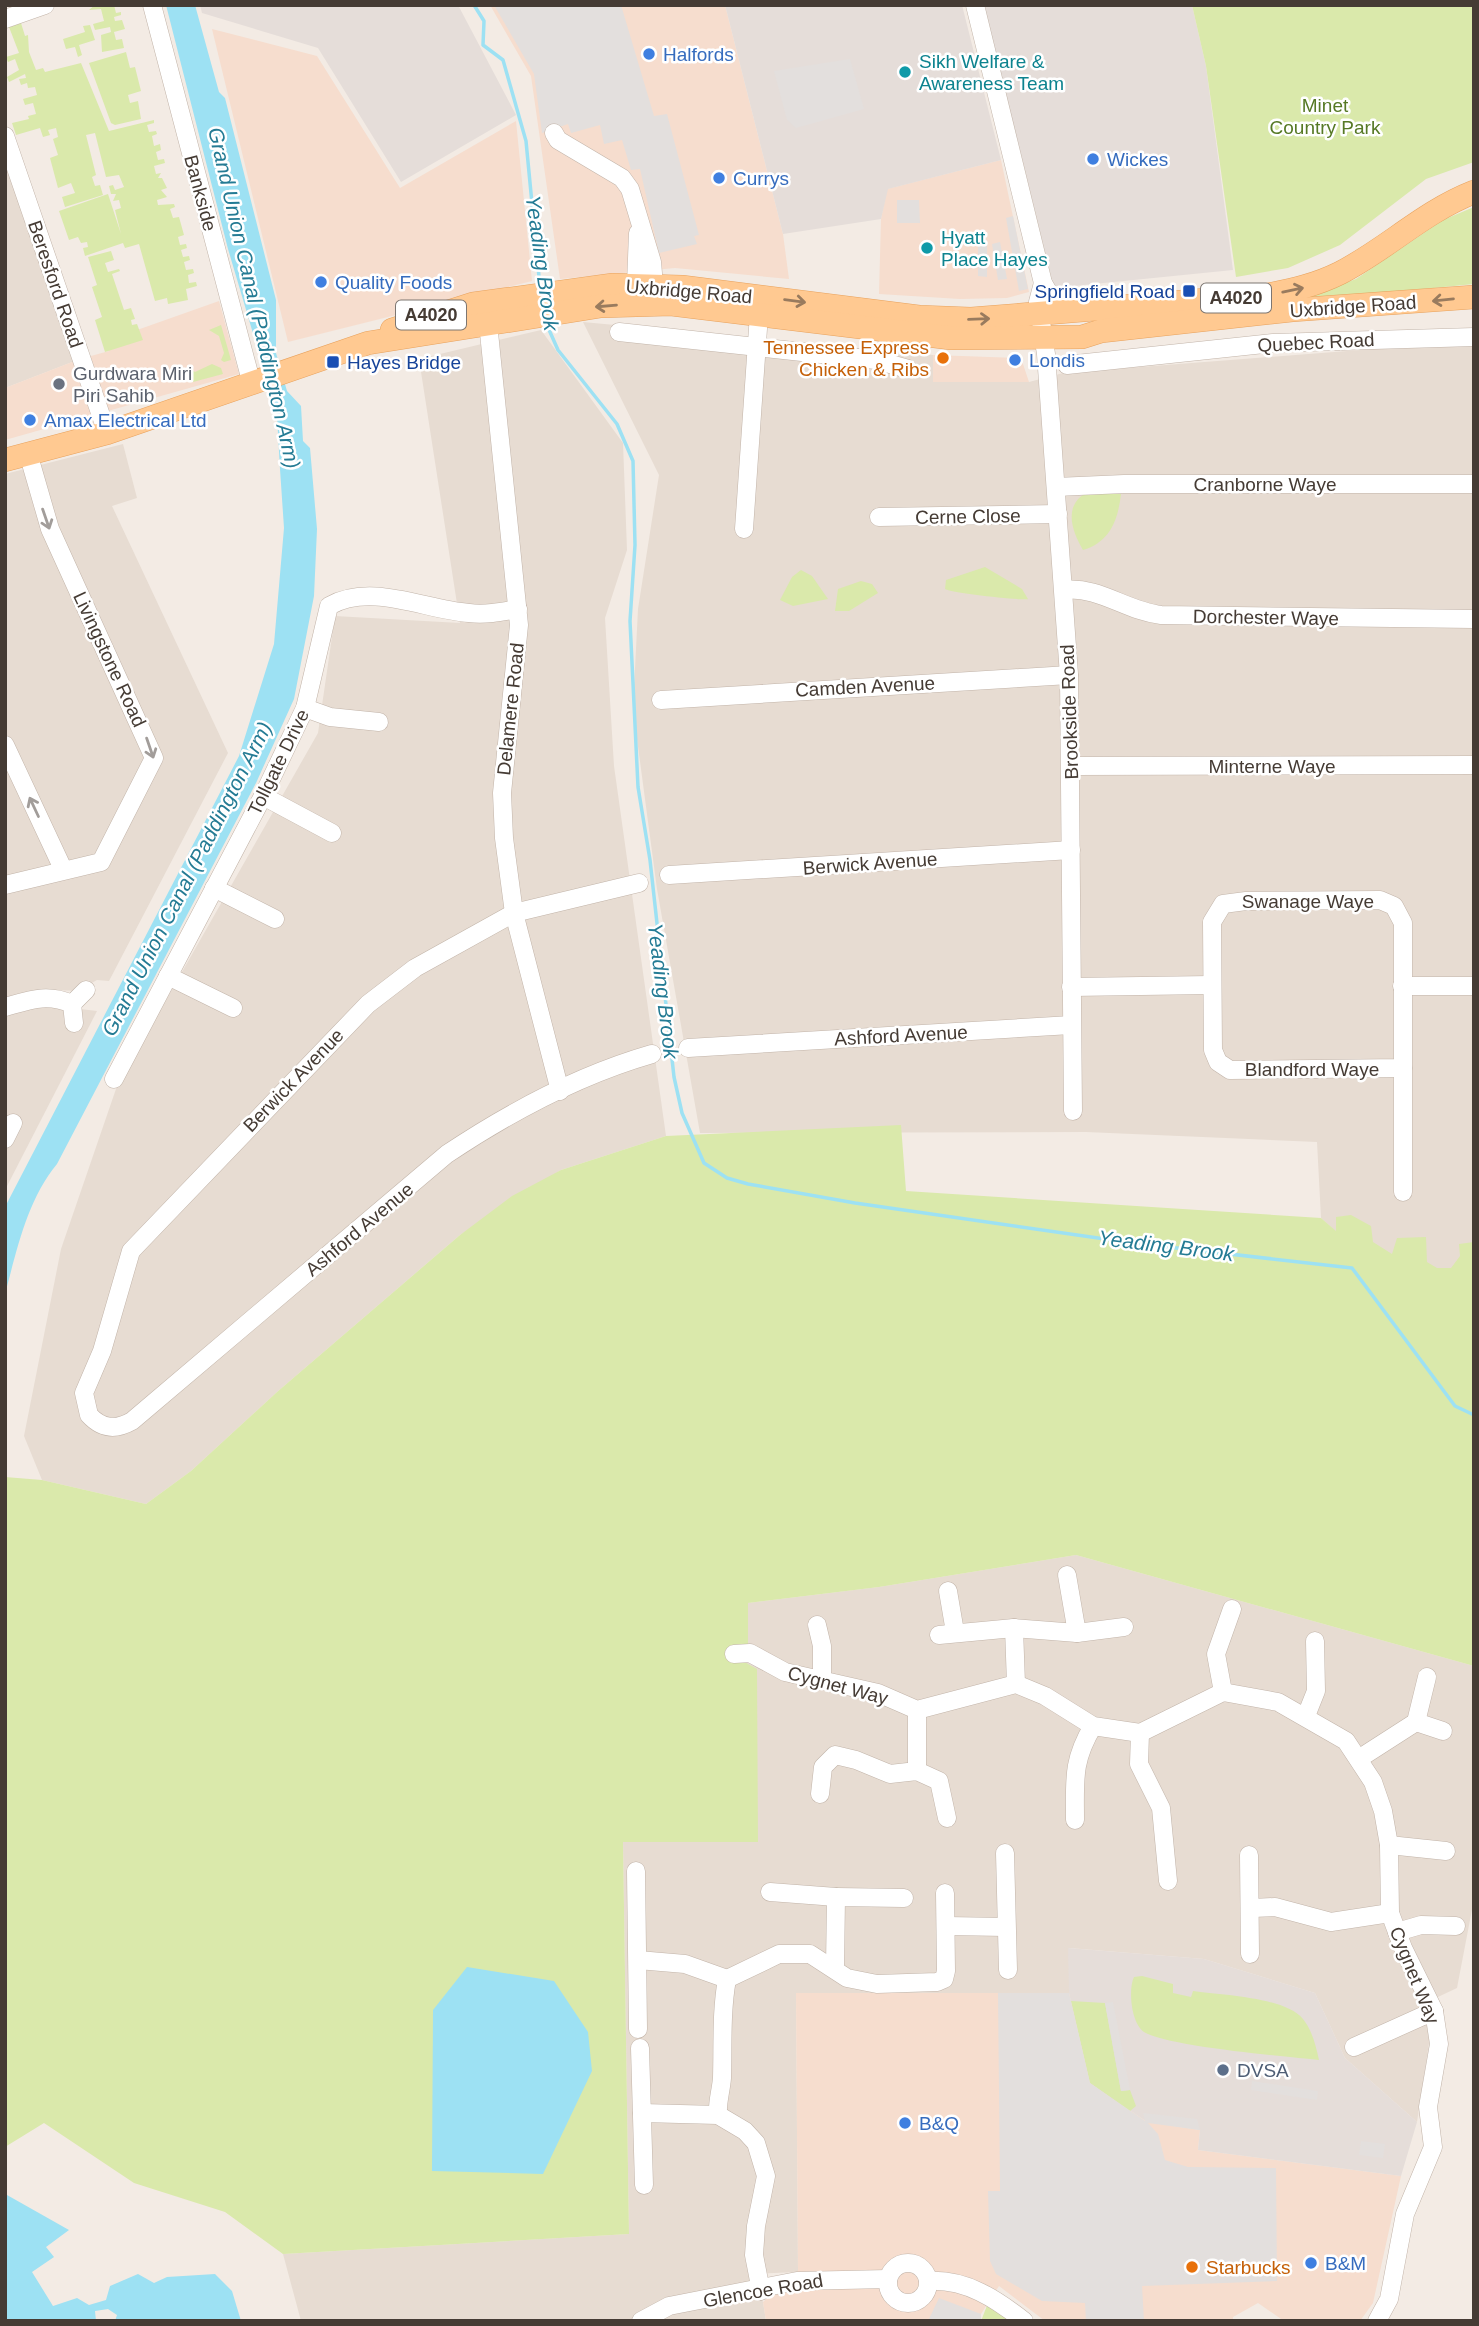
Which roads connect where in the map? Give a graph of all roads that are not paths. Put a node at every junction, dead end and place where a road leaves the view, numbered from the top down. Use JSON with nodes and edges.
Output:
{"nodes":[{"id":1,"x":45,"y":5,"type":"edge"},
{"id":2,"x":152,"y":5,"type":"edge"},
{"id":3,"x":975,"y":5,"type":"edge"},
{"id":4,"x":5,"y":19,"type":"edge"},
{"id":5,"x":554,"y":133,"type":"dead end"},
{"id":6,"x":5,"y":136,"type":"edge"},
{"id":7,"x":1474,"y":192,"type":"edge"},
{"id":8,"x":1043,"y":283,"type":"junction"},
{"id":9,"x":645,"y":291,"type":"junction"},
{"id":10,"x":1474,"y":297,"type":"edge"},
{"id":11,"x":523,"y":306,"type":"junction"},
{"id":12,"x":1079,"y":311,"type":"junction"},
{"id":13,"x":759,"y":314,"type":"junction"},
{"id":14,"x":1039,"y":314,"type":"junction"},
{"id":15,"x":449,"y":320,"type":"junction"},
{"id":16,"x":488,"y":323,"type":"junction"},
{"id":17,"x":1156,"y":324,"type":"junction"},
{"id":18,"x":1101,"y":331,"type":"junction"},
{"id":19,"x":619,"y":332,"type":"dead end"},
{"id":20,"x":1474,"y":337,"type":"edge"},
{"id":21,"x":1045,"y":338,"type":"junction"},
{"id":22,"x":757,"y":346,"type":"junction"},
{"id":23,"x":1158,"y":355,"type":"junction"},
{"id":24,"x":1067,"y":365,"type":"dead end"},
{"id":25,"x":908,"y":369,"type":"dead end"},
{"id":26,"x":254,"y":380,"type":"junction"},
{"id":27,"x":107,"y":433,"type":"junction"},
{"id":28,"x":28,"y":453,"type":"junction"},
{"id":29,"x":5,"y":460,"type":"edge"},
{"id":30,"x":1474,"y":484,"type":"edge"},
{"id":31,"x":1056,"y":488,"type":"junction"},
{"id":32,"x":1058,"y":514,"type":"junction"},
{"id":33,"x":879,"y":517,"type":"dead end"},
{"id":34,"x":744,"y":530,"type":"dead end"},
{"id":35,"x":1064,"y":590,"type":"junction"},
{"id":36,"x":517,"y":609,"type":"junction"},
{"id":37,"x":1474,"y":619,"type":"edge"},
{"id":38,"x":1069,"y":675,"type":"junction"},
{"id":39,"x":661,"y":700,"type":"dead end"},
{"id":40,"x":305,"y":708,"type":"junction"},
{"id":41,"x":379,"y":722,"type":"dead end"},
{"id":42,"x":5,"y":745,"type":"edge"},
{"id":43,"x":1474,"y":765,"type":"edge"},
{"id":44,"x":1071,"y":766,"type":"junction"},
{"id":45,"x":263,"y":796,"type":"junction"},
{"id":46,"x":332,"y":833,"type":"dead end"},
{"id":47,"x":1071,"y":850,"type":"junction"},
{"id":48,"x":63,"y":869,"type":"junction"},
{"id":49,"x":669,"y":876,"type":"dead end"},
{"id":50,"x":639,"y":883,"type":"dead end"},
{"id":51,"x":5,"y":885,"type":"edge"},
{"id":52,"x":214,"y":888,"type":"junction"},
{"id":53,"x":514,"y":913,"type":"junction"},
{"id":54,"x":275,"y":919,"type":"dead end"},
{"id":55,"x":168,"y":976,"type":"junction"},
{"id":56,"x":1211,"y":985,"type":"junction"},
{"id":57,"x":1402,"y":986,"type":"junction"},
{"id":58,"x":1474,"y":986,"type":"edge"},
{"id":59,"x":1071,"y":987,"type":"junction"},
{"id":60,"x":86,"y":990,"type":"dead end"},
{"id":61,"x":72,"y":1004,"type":"junction"},
{"id":62,"x":5,"y":1007,"type":"edge"},
{"id":63,"x":233,"y":1008,"type":"dead end"},
{"id":64,"x":74,"y":1023,"type":"dead end"},
{"id":65,"x":1071,"y":1025,"type":"junction"},
{"id":66,"x":688,"y":1048,"type":"dead end"},
{"id":67,"x":652,"y":1054,"type":"dead end"},
{"id":68,"x":1403,"y":1068,"type":"junction"},
{"id":69,"x":114,"y":1079,"type":"dead end"},
{"id":70,"x":559,"y":1091,"type":"junction"},
{"id":71,"x":1073,"y":1111,"type":"dead end"},
{"id":72,"x":1403,"y":1192,"type":"dead end"},
{"id":73,"x":89,"y":1415,"type":"joint"},
{"id":74,"x":1067,"y":1575,"type":"dead end"},
{"id":75,"x":948,"y":1591,"type":"dead end"},
{"id":76,"x":1232,"y":1609,"type":"dead end"},
{"id":77,"x":817,"y":1625,"type":"dead end"},
{"id":78,"x":1124,"y":1627,"type":"dead end"},
{"id":79,"x":1014,"y":1628,"type":"junction"},
{"id":80,"x":1077,"y":1633,"type":"junction"},
{"id":81,"x":1315,"y":1641,"type":"dead end"},
{"id":82,"x":734,"y":1654,"type":"dead end"},
{"id":83,"x":1427,"y":1677,"type":"dead end"},
{"id":84,"x":821,"y":1680,"type":"junction"},
{"id":85,"x":1016,"y":1684,"type":"junction"},
{"id":86,"x":1223,"y":1692,"type":"junction"},
{"id":87,"x":917,"y":1710,"type":"junction"},
{"id":88,"x":1306,"y":1716,"type":"junction"},
{"id":89,"x":1416,"y":1722,"type":"junction"},
{"id":90,"x":1093,"y":1726,"type":"junction"},
{"id":91,"x":1443,"y":1731,"type":"dead end"},
{"id":92,"x":1140,"y":1733,"type":"junction"},
{"id":93,"x":1360,"y":1758,"type":"junction"},
{"id":94,"x":917,"y":1771,"type":"junction"},
{"id":95,"x":820,"y":1794,"type":"dead end"},
{"id":96,"x":947,"y":1818,"type":"dead end"},
{"id":97,"x":1075,"y":1820,"type":"dead end"},
{"id":98,"x":1389,"y":1845,"type":"junction"},
{"id":99,"x":1446,"y":1851,"type":"dead end"},
{"id":100,"x":1005,"y":1853,"type":"dead end"},
{"id":101,"x":1249,"y":1855,"type":"dead end"},
{"id":102,"x":636,"y":1871,"type":"dead end"},
{"id":103,"x":1168,"y":1881,"type":"dead end"},
{"id":104,"x":770,"y":1892,"type":"dead end"},
{"id":105,"x":945,"y":1893,"type":"dead end"},
{"id":106,"x":835,"y":1897,"type":"junction"},
{"id":107,"x":904,"y":1898,"type":"dead end"},
{"id":108,"x":1252,"y":1908,"type":"junction"},
{"id":109,"x":1390,"y":1913,"type":"junction"},
{"id":110,"x":946,"y":1926,"type":"junction"},
{"id":111,"x":1456,"y":1926,"type":"dead end"},
{"id":112,"x":1006,"y":1927,"type":"junction"},
{"id":113,"x":1396,"y":1932,"type":"junction"},
{"id":114,"x":1250,"y":1954,"type":"dead end"},
{"id":115,"x":638,"y":1960,"type":"junction"},
{"id":116,"x":835,"y":1968,"type":"junction"},
{"id":117,"x":1008,"y":1970,"type":"dead end"},
{"id":118,"x":727,"y":1979,"type":"junction"},
{"id":119,"x":1434,"y":2011,"type":"junction"},
{"id":120,"x":638,"y":2029,"type":"dead end"},
{"id":121,"x":640,"y":2048,"type":"dead end"},
{"id":122,"x":1354,"y":2048,"type":"dead end"},
{"id":123,"x":642,"y":2113,"type":"junction"},
{"id":124,"x":718,"y":2116,"type":"junction"},
{"id":125,"x":644,"y":2185,"type":"dead end"},
{"id":126,"x":888,"y":2278,"type":"junction"},
{"id":127,"x":929,"y":2281,"type":"junction"},
{"id":128,"x":761,"y":2291,"type":"junction"},
{"id":129,"x":641,"y":2321,"type":"edge"},
{"id":130,"x":1024,"y":2321,"type":"edge"},
{"id":131,"x":1377,"y":2321,"type":"edge"}],
"edges":[{"from":1,"to":4,"type":"street"},
{"from":2,"to":26,"type":"street","name":"Bankside"},
{"from":3,"to":8,"type":"street"},
{"from":5,"to":9,"type":"street"},
{"from":6,"to":27,"type":"street","name":"Beresford Road"},
{"from":12,"to":7,"type":"main road","name":"Uxbridge Road","number":"A4020","one_way":true},
{"from":8,"to":12,"type":"street"},
{"from":8,"to":14,"type":"street"},
{"from":9,"to":11,"type":"main road","name":"Uxbridge Road","number":"A4020"},
{"from":9,"to":13,"type":"main road","name":"Uxbridge Road","number":"A4020"},
{"from":9,"to":14,"type":"main road","name":"Uxbridge Road","number":"A4020","one_way":true},
{"from":10,"to":17,"type":"main road","name":"Uxbridge Road","number":"A4020","one_way":true},
{"from":11,"to":15,"type":"main road","name":"Uxbridge Road","number":"A4020"},
{"from":11,"to":16,"type":"main road","name":"Uxbridge Road","number":"A4020"},
{"from":12,"to":14,"type":"main road","name":"Uxbridge Road","number":"A4020"},
{"from":13,"to":21,"type":"main road","name":"Uxbridge Road","number":"A4020"},
{"from":13,"to":22,"type":"street"},
{"from":14,"to":18,"type":"street"},
{"from":14,"to":21,"type":"street","name":"Brookside Road"},
{"from":15,"to":16,"type":"main road","name":"Uxbridge Road","number":"A4020"},
{"from":15,"to":26,"type":"main road","name":"Uxbridge Road","number":"A4020"},
{"from":16,"to":36,"type":"street","name":"Delamere Road"},
{"from":17,"to":18,"type":"main road","name":"Uxbridge Road","number":"A4020"},
{"from":17,"to":23,"type":"street"},
{"from":18,"to":21,"type":"main road","name":"Uxbridge Road","number":"A4020"},
{"from":19,"to":22,"type":"street"},
{"from":20,"to":23,"type":"street","name":"Quebec Road"},
{"from":21,"to":31,"type":"street","name":"Brookside Road"},
{"from":22,"to":25,"type":"street"},
{"from":22,"to":34,"type":"street"},
{"from":23,"to":24,"type":"street","name":"Quebec Road"},
{"from":26,"to":27,"type":"main road","number":"A4020"},
{"from":27,"to":28,"type":"main road","number":"A4020"},
{"from":28,"to":29,"type":"main road","number":"A4020"},
{"from":28,"to":48,"type":"street","name":"Livingstone Road","one_way":true},
{"from":30,"to":31,"type":"street","name":"Cranborne Waye"},
{"from":31,"to":32,"type":"street","name":"Brookside Road"},
{"from":32,"to":33,"type":"street","name":"Cerne Close"},
{"from":32,"to":35,"type":"street","name":"Brookside Road"},
{"from":35,"to":37,"type":"street","name":"Dorchester Waye"},
{"from":35,"to":38,"type":"street","name":"Brookside Road"},
{"from":36,"to":40,"type":"street","name":"Tollgate Drive"},
{"from":36,"to":53,"type":"street","name":"Delamere Road"},
{"from":38,"to":39,"type":"street","name":"Camden Avenue"},
{"from":38,"to":44,"type":"street","name":"Brookside Road"},
{"from":40,"to":41,"type":"street"},
{"from":40,"to":45,"type":"street","name":"Tollgate Drive"},
{"from":48,"to":42,"type":"street","one_way":true},
{"from":43,"to":44,"type":"street","name":"Minterne Waye"},
{"from":44,"to":47,"type":"street","name":"Brookside Road"},
{"from":45,"to":46,"type":"street"},
{"from":45,"to":52,"type":"street","name":"Tollgate Drive"},
{"from":47,"to":49,"type":"street","name":"Berwick Avenue"},
{"from":47,"to":59,"type":"street","name":"Brookside Road"},
{"from":48,"to":51,"type":"street"},
{"from":50,"to":53,"type":"street","name":"Berwick Avenue"},
{"from":52,"to":54,"type":"street"},
{"from":52,"to":55,"type":"street","name":"Tollgate Drive"},
{"from":53,"to":70,"type":"street","name":"Delamere Road"},
{"from":53,"to":73,"type":"street","name":"Berwick Avenue"},
{"from":55,"to":63,"type":"street"},
{"from":55,"to":69,"type":"street","name":"Tollgate Drive"},
{"from":56,"to":57,"type":"street","name":"Swanage Waye"},
{"from":56,"to":59,"type":"street"},
{"from":56,"to":68,"type":"street","name":"Blandford Waye"},
{"from":57,"to":58,"type":"street"},
{"from":57,"to":68,"type":"street","name":"Blandford Waye"},
{"from":59,"to":65,"type":"street","name":"Brookside Road"},
{"from":60,"to":61,"type":"street"},
{"from":61,"to":62,"type":"street"},
{"from":61,"to":64,"type":"street"},
{"from":65,"to":66,"type":"street","name":"Ashford Avenue"},
{"from":65,"to":71,"type":"street","name":"Brookside Road"},
{"from":67,"to":70,"type":"street","name":"Ashford Avenue"},
{"from":68,"to":72,"type":"street","name":"Blandford Waye"},
{"from":70,"to":73,"type":"street","name":"Ashford Avenue"},
{"from":74,"to":80,"type":"street"},
{"from":75,"to":79,"type":"street"},
{"from":76,"to":86,"type":"street"},
{"from":77,"to":84,"type":"street"},
{"from":78,"to":80,"type":"street"},
{"from":79,"to":80,"type":"street"},
{"from":79,"to":85,"type":"street"},
{"from":81,"to":88,"type":"street"},
{"from":82,"to":84,"type":"street","name":"Cygnet Way"},
{"from":83,"to":89,"type":"street"},
{"from":84,"to":87,"type":"street","name":"Cygnet Way"},
{"from":85,"to":87,"type":"street"},
{"from":85,"to":90,"type":"street"},
{"from":86,"to":88,"type":"street","name":"Cygnet Way"},
{"from":86,"to":92,"type":"street"},
{"from":87,"to":94,"type":"street"},
{"from":88,"to":93,"type":"street","name":"Cygnet Way"},
{"from":89,"to":91,"type":"street"},
{"from":89,"to":93,"type":"street"},
{"from":90,"to":92,"type":"street"},
{"from":90,"to":97,"type":"street"},
{"from":92,"to":103,"type":"street"},
{"from":93,"to":98,"type":"street","name":"Cygnet Way"},
{"from":94,"to":95,"type":"street"},
{"from":94,"to":96,"type":"street"},
{"from":98,"to":99,"type":"street"},
{"from":98,"to":109,"type":"street","name":"Cygnet Way"},
{"from":100,"to":112,"type":"street"},
{"from":101,"to":108,"type":"street"},
{"from":102,"to":115,"type":"street"},
{"from":104,"to":106,"type":"street"},
{"from":105,"to":110,"type":"street"},
{"from":106,"to":107,"type":"street"},
{"from":106,"to":116,"type":"street"},
{"from":108,"to":109,"type":"street"},
{"from":108,"to":114,"type":"street"},
{"from":109,"to":113,"type":"street","name":"Cygnet Way"},
{"from":110,"to":112,"type":"street"},
{"from":110,"to":116,"type":"street"},
{"from":111,"to":113,"type":"street"},
{"from":112,"to":117,"type":"street"},
{"from":113,"to":119,"type":"street","name":"Cygnet Way"},
{"from":115,"to":118,"type":"street"},
{"from":115,"to":120,"type":"street"},
{"from":116,"to":118,"type":"street"},
{"from":118,"to":124,"type":"street"},
{"from":119,"to":122,"type":"street"},
{"from":119,"to":131,"type":"street","name":"Cygnet Way"},
{"from":121,"to":123,"type":"street"},
{"from":123,"to":124,"type":"street"},
{"from":123,"to":125,"type":"street"},
{"from":124,"to":128,"type":"street"},
{"from":126,"to":127,"type":"street","name":"Glencoe Road"},
{"from":126,"to":127,"type":"street"},
{"from":126,"to":128,"type":"street","name":"Glencoe Road"},
{"from":127,"to":130,"type":"street","name":"Glencoe Road"},
{"from":128,"to":129,"type":"street","name":"Glencoe Road"}]}
